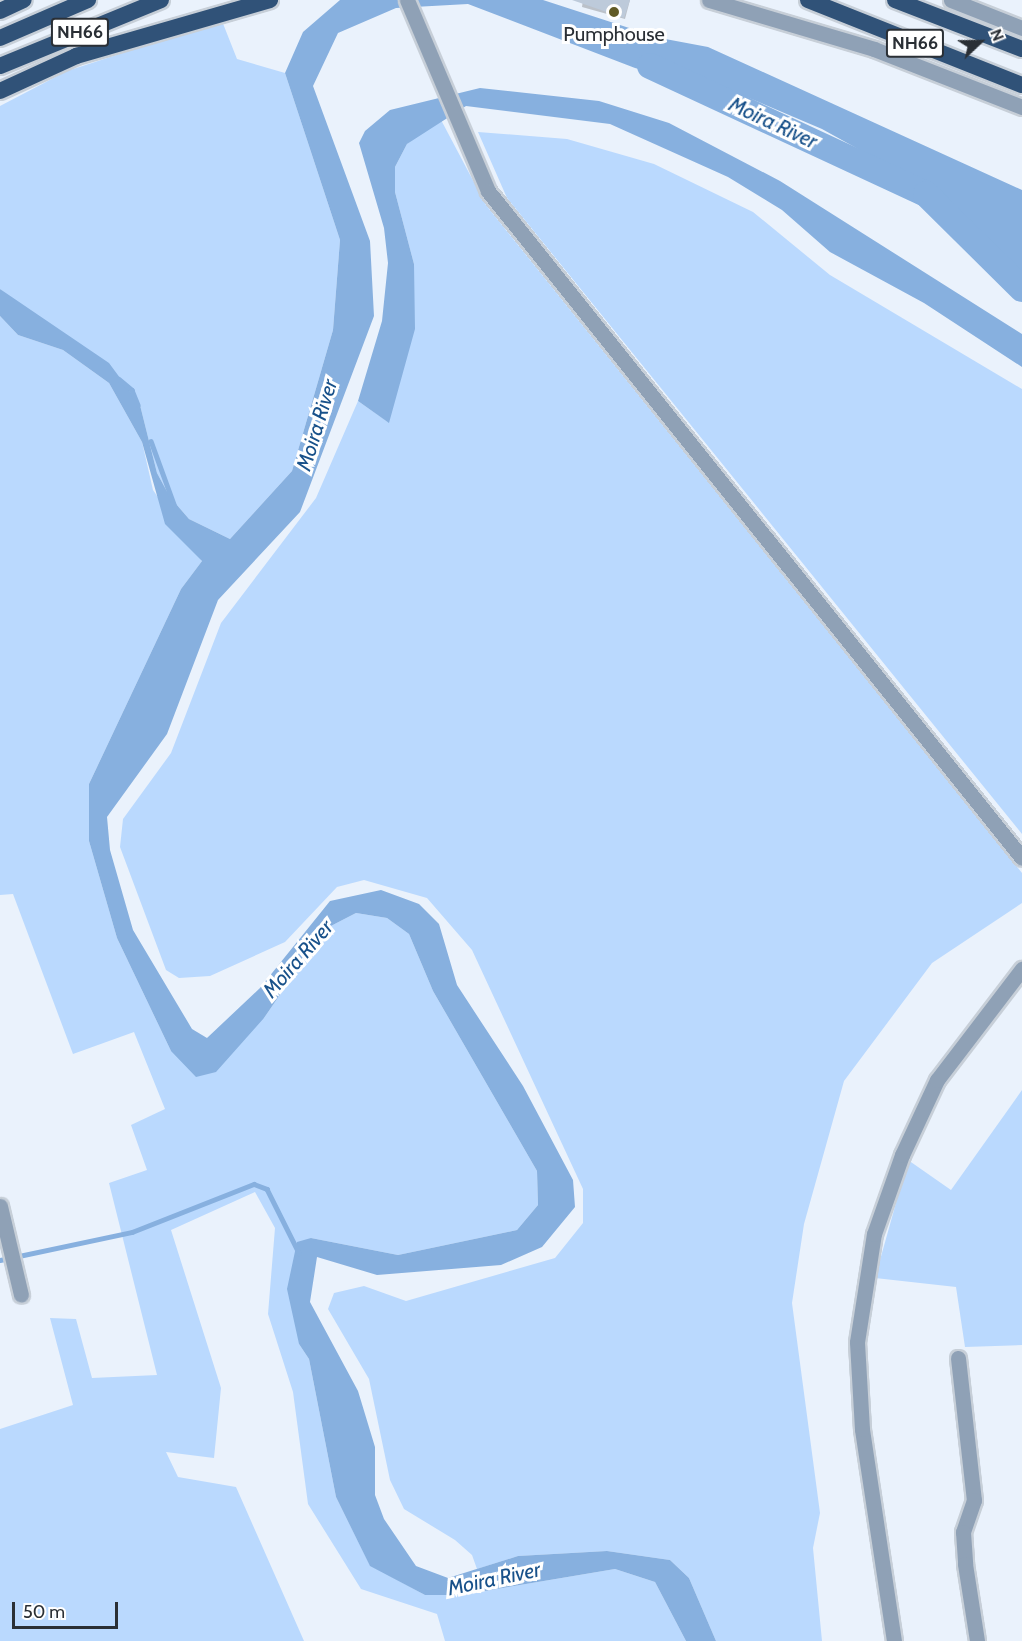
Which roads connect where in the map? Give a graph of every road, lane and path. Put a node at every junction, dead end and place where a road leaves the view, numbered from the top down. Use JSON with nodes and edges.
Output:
{"nodes":[{"id":1,"x":24,"y":0,"type":"edge"},
{"id":2,"x":88,"y":0,"type":"edge"},
{"id":3,"x":161,"y":0,"type":"edge"},
{"id":4,"x":270,"y":0,"type":"edge"},
{"id":5,"x":709,"y":0,"type":"edge"},
{"id":6,"x":808,"y":0,"type":"edge"},
{"id":7,"x":895,"y":0,"type":"edge"},
{"id":8,"x":951,"y":0,"type":"edge"},
{"id":9,"x":409,"y":5,"type":"edge"},
{"id":10,"x":0,"y":11,"type":"edge"},
{"id":11,"x":1022,"y":28,"type":"edge"},
{"id":12,"x":0,"y":38,"type":"edge"},
{"id":13,"x":1022,"y":49,"type":"edge"},
{"id":14,"x":0,"y":66,"type":"edge"},
{"id":15,"x":1022,"y":85,"type":"edge"},
{"id":16,"x":0,"y":91,"type":"edge"},
{"id":17,"x":1022,"y":107,"type":"edge"},
{"id":18,"x":1022,"y":858,"type":"edge"},
{"id":19,"x":1022,"y":969,"type":"edge"},
{"id":20,"x":0,"y":1206,"type":"edge"},
{"id":21,"x":21,"y":1295,"type":"dead end"},
{"id":22,"x":958,"y":1358,"type":"dead end"},
{"id":23,"x":894,"y":1641,"type":"edge"},
{"id":24,"x":977,"y":1641,"type":"edge"}],
"edges":[{"from":1,"to":10,"type":"highway"},
{"from":2,"to":12,"type":"highway","number":"NH66"},
{"from":3,"to":14,"type":"highway","number":"NH66"},
{"from":4,"to":16,"type":"highway"},
{"from":5,"to":17,"type":"street"},
{"from":6,"to":15,"type":"highway","number":"NH66"},
{"from":7,"to":13,"type":"highway","number":"NH66"},
{"from":8,"to":11,"type":"street"},
{"from":9,"to":18,"type":"street"},
{"from":19,"to":23,"type":"street"},
{"from":20,"to":21,"type":"street"},
{"from":22,"to":24,"type":"street"}]}
